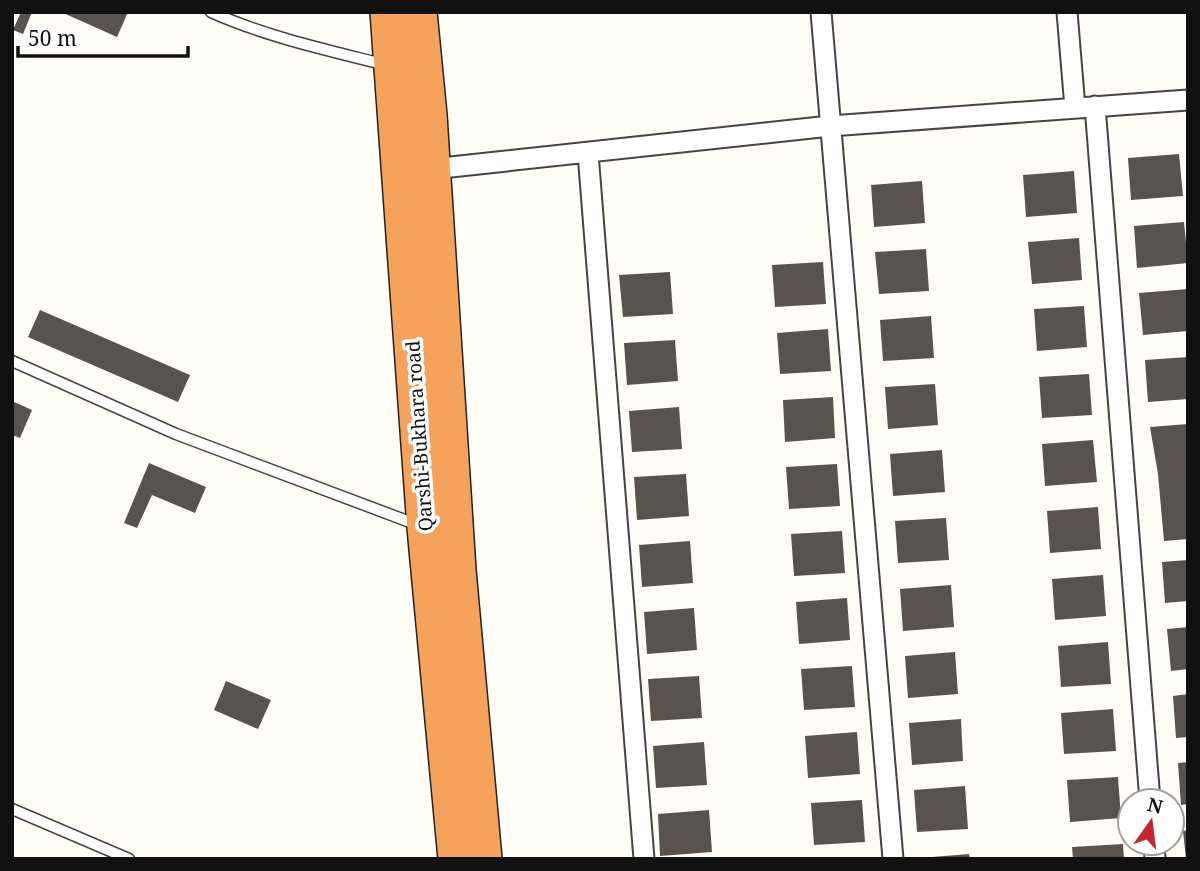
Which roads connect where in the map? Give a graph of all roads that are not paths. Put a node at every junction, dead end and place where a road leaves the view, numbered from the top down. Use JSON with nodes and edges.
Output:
{"nodes":[{"id":1,"x":211,"y":12,"type":"edge"},
{"id":2,"x":388,"y":12,"type":"edge"},
{"id":3,"x":419,"y":12,"type":"edge"},
{"id":4,"x":821,"y":12,"type":"edge"},
{"id":5,"x":1067,"y":12,"type":"edge"},
{"id":6,"x":393,"y":67,"type":"junction"},
{"id":7,"x":1188,"y":100,"type":"edge"},
{"id":8,"x":1095,"y":107,"type":"junction"},
{"id":9,"x":1074,"y":108,"type":"junction"},
{"id":10,"x":830,"y":126,"type":"junction"},
{"id":11,"x":588,"y":153,"type":"junction"},
{"id":12,"x":432,"y":169,"type":"junction"},
{"id":13,"x":12,"y":361,"type":"edge"},
{"id":14,"x":425,"y":528,"type":"junction"},
{"id":15,"x":1149,"y":787,"type":"edge"},
{"id":16,"x":12,"y":809,"type":"edge"},
{"id":17,"x":129,"y":859,"type":"edge"},
{"id":18,"x":456,"y":859,"type":"edge"},
{"id":19,"x":484,"y":859,"type":"edge"},
{"id":20,"x":644,"y":859,"type":"edge"},
{"id":21,"x":893,"y":859,"type":"edge"}],
"edges":[{"from":1,"to":6,"type":"lane"},
{"from":2,"to":6,"type":"highway","name":"Qarshi-Bukhara road"},
{"from":3,"to":12,"type":"highway","name":"Qarshi-Bukhara road"},
{"from":4,"to":10,"type":"street"},
{"from":5,"to":9,"type":"street"},
{"from":6,"to":14,"type":"highway","name":"Qarshi-Bukhara road"},
{"from":7,"to":8,"type":"street"},
{"from":8,"to":9,"type":"street"},
{"from":8,"to":15,"type":"street"},
{"from":9,"to":10,"type":"street"},
{"from":10,"to":11,"type":"street"},
{"from":10,"to":21,"type":"street"},
{"from":11,"to":12,"type":"street"},
{"from":11,"to":20,"type":"street"},
{"from":12,"to":19,"type":"highway","name":"Qarshi-Bukhara road"},
{"from":13,"to":14,"type":"lane"},
{"from":14,"to":18,"type":"highway","name":"Qarshi-Bukhara road"},
{"from":16,"to":17,"type":"lane"}]}
